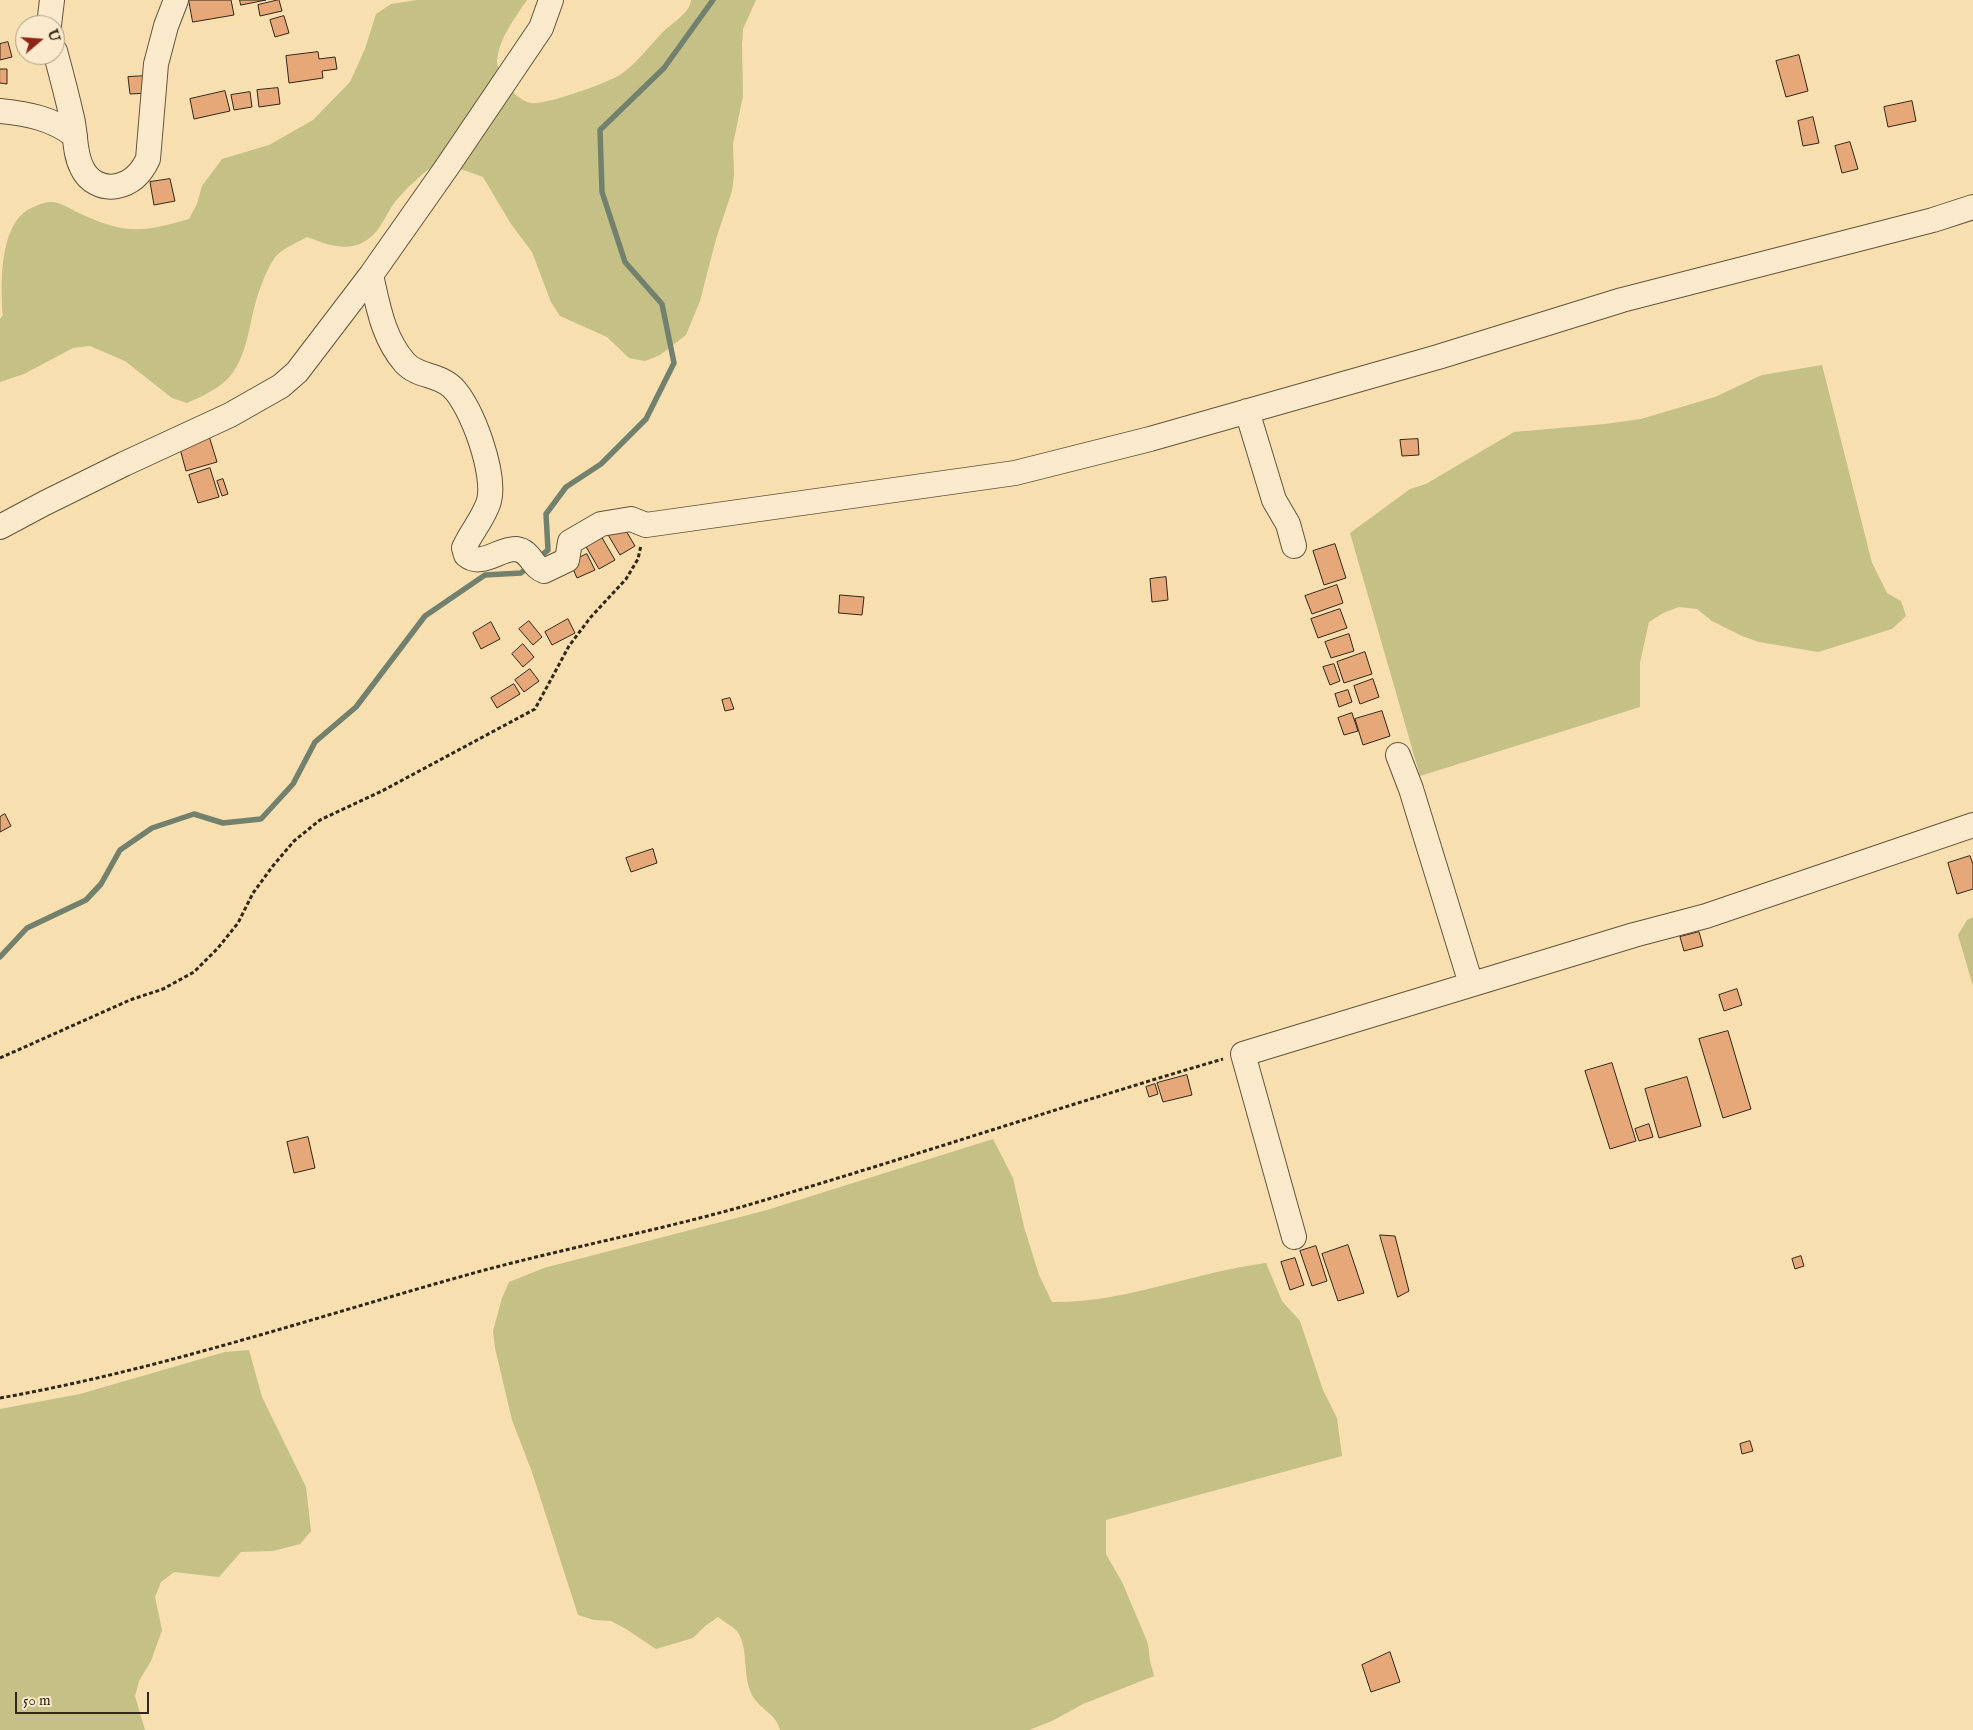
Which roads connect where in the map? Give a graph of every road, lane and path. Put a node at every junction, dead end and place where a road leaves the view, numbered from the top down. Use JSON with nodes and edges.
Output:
{"nodes":[{"id":1,"x":52,"y":0,"type":"edge"},
{"id":2,"x":176,"y":0,"type":"edge"},
{"id":3,"x":551,"y":0,"type":"edge"},
{"id":4,"x":50,"y":15,"type":"edge"},
{"id":5,"x":58,"y":65,"type":"edge"},
{"id":6,"x":0,"y":111,"type":"edge"},
{"id":7,"x":75,"y":136,"type":"junction"},
{"id":8,"x":1973,"y":208,"type":"edge"},
{"id":9,"x":371,"y":274,"type":"junction"},
{"id":10,"x":1247,"y":411,"type":"junction"},
{"id":11,"x":646,"y":525,"type":"junction"},
{"id":12,"x":0,"y":527,"type":"edge"},
{"id":13,"x":1294,"y":546,"type":"dead end"},
{"id":14,"x":1398,"y":755,"type":"dead end"},
{"id":15,"x":1973,"y":825,"type":"edge"},
{"id":16,"x":1471,"y":984,"type":"junction"},
{"id":17,"x":1243,"y":1054,"type":"junction"},
{"id":18,"x":0,"y":1058,"type":"edge"},
{"id":19,"x":1294,"y":1237,"type":"dead end"},
{"id":20,"x":0,"y":1398,"type":"edge"}],
"edges":[{"from":1,"to":4,"type":"street"},
{"from":2,"to":7,"type":"street"},
{"from":3,"to":9,"type":"street"},
{"from":5,"to":7,"type":"street"},
{"from":6,"to":7,"type":"street"},
{"from":8,"to":10,"type":"street"},
{"from":9,"to":11,"type":"street"},
{"from":9,"to":12,"type":"street"},
{"from":10,"to":11,"type":"street"},
{"from":10,"to":13,"type":"street"},
{"from":11,"to":18,"type":"path"},
{"from":14,"to":16,"type":"street"},
{"from":15,"to":16,"type":"street"},
{"from":16,"to":17,"type":"street"},
{"from":17,"to":19,"type":"street"},
{"from":17,"to":20,"type":"path"}]}
